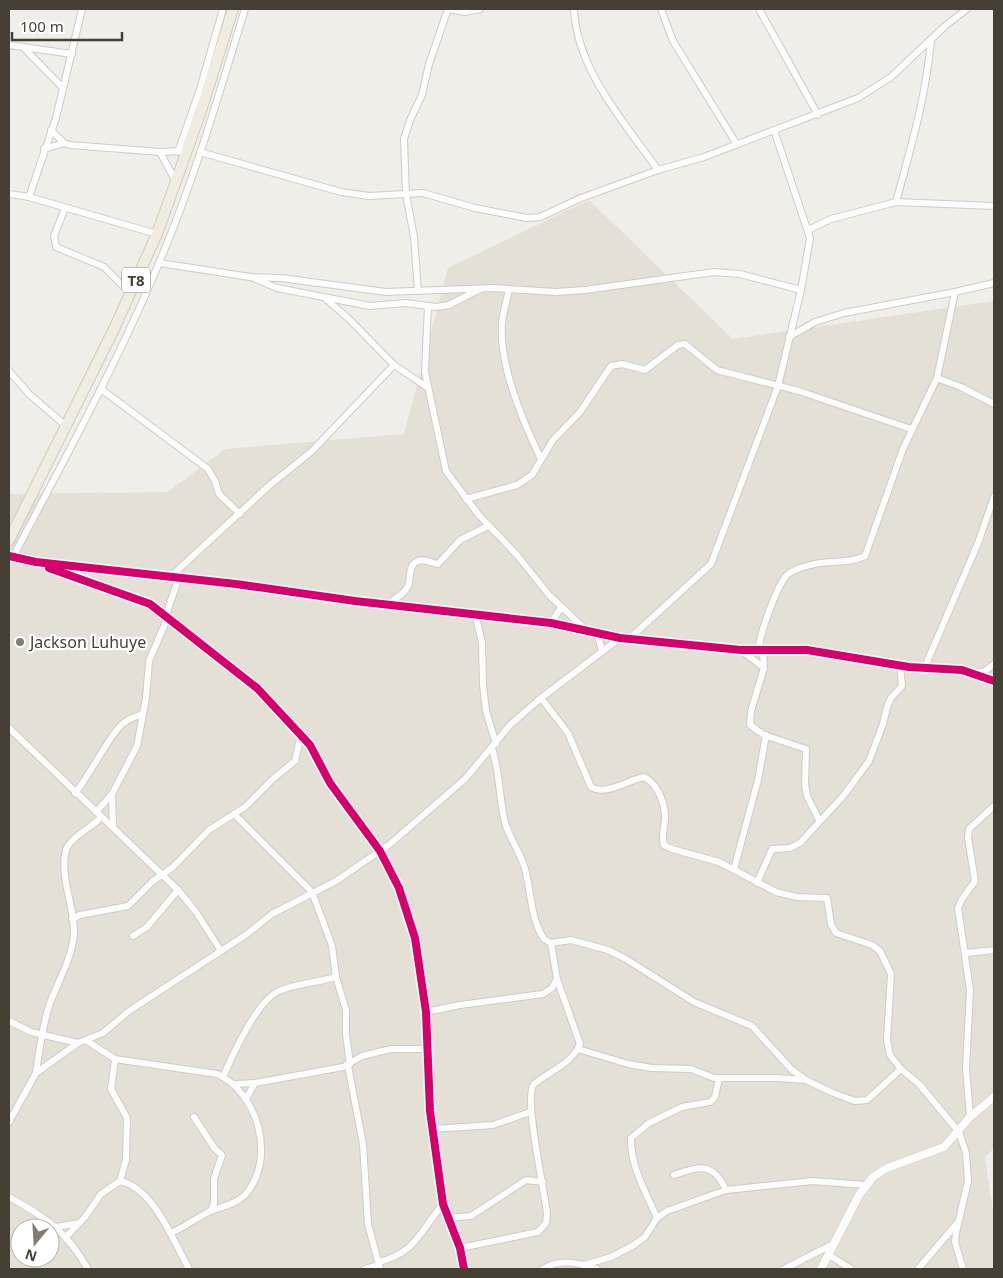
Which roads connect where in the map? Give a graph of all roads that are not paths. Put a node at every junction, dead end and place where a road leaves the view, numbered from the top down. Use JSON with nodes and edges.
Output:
{"nodes":[{"id":1,"x":82,"y":9,"type":"edge"},
{"id":2,"x":223,"y":9,"type":"edge"},
{"id":3,"x":234,"y":9,"type":"edge"},
{"id":4,"x":245,"y":9,"type":"edge"},
{"id":5,"x":448,"y":9,"type":"edge"},
{"id":6,"x":480,"y":9,"type":"edge"},
{"id":7,"x":574,"y":9,"type":"edge"},
{"id":8,"x":660,"y":9,"type":"edge"},
{"id":9,"x":759,"y":9,"type":"edge"},
{"id":10,"x":967,"y":9,"type":"edge"},
{"id":11,"x":930,"y":39,"type":"junction"},
{"id":12,"x":9,"y":45,"type":"edge"},
{"id":13,"x":22,"y":47,"type":"junction"},
{"id":14,"x":72,"y":54,"type":"junction"},
{"id":15,"x":63,"y":88,"type":"junction"},
{"id":16,"x":818,"y":115,"type":"junction"},
{"id":17,"x":51,"y":130,"type":"junction"},
{"id":18,"x":774,"y":130,"type":"junction"},
{"id":19,"x":64,"y":143,"type":"junction"},
{"id":20,"x":736,"y":143,"type":"junction"},
{"id":21,"x":44,"y":149,"type":"junction"},
{"id":22,"x":183,"y":151,"type":"junction"},
{"id":23,"x":160,"y":152,"type":"junction"},
{"id":24,"x":200,"y":152,"type":"junction"},
{"id":25,"x":658,"y":170,"type":"junction"},
{"id":26,"x":176,"y":184,"type":"junction"},
{"id":27,"x":9,"y":194,"type":"edge"},
{"id":28,"x":406,"y":194,"type":"junction"},
{"id":29,"x":29,"y":197,"type":"junction"},
{"id":30,"x":896,"y":202,"type":"junction"},
{"id":31,"x":994,"y":206,"type":"edge"},
{"id":32,"x":65,"y":208,"type":"junction"},
{"id":33,"x":808,"y":230,"type":"junction"},
{"id":34,"x":157,"y":234,"type":"junction"},
{"id":35,"x":160,"y":262,"type":"junction"},
{"id":36,"x":250,"y":277,"type":"junction"},
{"id":37,"x":994,"y":283,"type":"edge"},
{"id":38,"x":481,"y":289,"type":"junction"},
{"id":39,"x":509,"y":289,"type":"junction"},
{"id":40,"x":801,"y":290,"type":"junction"},
{"id":41,"x":418,"y":291,"type":"junction"},
{"id":42,"x":955,"y":292,"type":"junction"},
{"id":43,"x":130,"y":293,"type":"junction"},
{"id":44,"x":325,"y":298,"type":"junction"},
{"id":45,"x":428,"y":306,"type":"junction"},
{"id":46,"x":789,"y":337,"type":"junction"},
{"id":47,"x":394,"y":365,"type":"junction"},
{"id":48,"x":9,"y":371,"type":"edge"},
{"id":49,"x":937,"y":378,"type":"junction"},
{"id":50,"x":778,"y":386,"type":"junction"},
{"id":51,"x":427,"y":387,"type":"junction"},
{"id":52,"x":101,"y":389,"type":"junction"},
{"id":53,"x":994,"y":404,"type":"edge"},
{"id":54,"x":66,"y":426,"type":"junction"},
{"id":55,"x":911,"y":429,"type":"junction"},
{"id":56,"x":541,"y":460,"type":"junction"},
{"id":57,"x":994,"y":496,"type":"edge"},
{"id":58,"x":466,"y":499,"type":"junction"},
{"id":59,"x":240,"y":514,"type":"junction"},
{"id":60,"x":488,"y":526,"type":"junction"},
{"id":61,"x":9,"y":540,"type":"edge"},
{"id":62,"x":11,"y":557,"type":"edge"},
{"id":63,"x":36,"y":562,"type":"junction"},
{"id":64,"x":169,"y":578,"type":"junction"},
{"id":65,"x":178,"y":580,"type":"junction"},
{"id":66,"x":386,"y":605,"type":"junction"},
{"id":67,"x":561,"y":608,"type":"junction"},
{"id":68,"x":475,"y":613,"type":"junction"},
{"id":69,"x":167,"y":616,"type":"junction"},
{"id":70,"x":551,"y":623,"type":"junction"},
{"id":71,"x":586,"y":630,"type":"junction"},
{"id":72,"x":598,"y":633,"type":"junction"},
{"id":73,"x":620,"y":638,"type":"junction"},
{"id":74,"x":630,"y":638,"type":"junction"},
{"id":75,"x":602,"y":650,"type":"junction"},
{"id":76,"x":741,"y":650,"type":"junction"},
{"id":77,"x":761,"y":651,"type":"junction"},
{"id":78,"x":994,"y":664,"type":"edge"},
{"id":79,"x":900,"y":666,"type":"junction"},
{"id":80,"x":764,"y":668,"type":"junction"},
{"id":81,"x":924,"y":668,"type":"junction"},
{"id":82,"x":975,"y":673,"type":"junction"},
{"id":83,"x":994,"y":681,"type":"edge"},
{"id":84,"x":541,"y":698,"type":"junction"},
{"id":85,"x":143,"y":714,"type":"junction"},
{"id":86,"x":9,"y":728,"type":"edge"},
{"id":87,"x":301,"y":734,"type":"junction"},
{"id":88,"x":766,"y":735,"type":"junction"},
{"id":89,"x":494,"y":746,"type":"junction"},
{"id":90,"x":75,"y":793,"type":"junction"},
{"id":91,"x":112,"y":794,"type":"junction"},
{"id":92,"x":994,"y":806,"type":"edge"},
{"id":93,"x":245,"y":807,"type":"junction"},
{"id":94,"x":234,"y":814,"type":"junction"},
{"id":95,"x":99,"y":815,"type":"junction"},
{"id":96,"x":819,"y":820,"type":"junction"},
{"id":97,"x":243,"y":821,"type":"junction"},
{"id":98,"x":113,"y":827,"type":"junction"},
{"id":99,"x":380,"y":851,"type":"junction"},
{"id":100,"x":734,"y":869,"type":"junction"},
{"id":101,"x":161,"y":876,"type":"junction"},
{"id":102,"x":757,"y":883,"type":"junction"},
{"id":103,"x":178,"y":890,"type":"junction"},
{"id":104,"x":312,"y":892,"type":"junction"},
{"id":105,"x":72,"y":919,"type":"junction"},
{"id":106,"x":133,"y":936,"type":"dead end"},
{"id":107,"x":551,"y":943,"type":"junction"},
{"id":108,"x":994,"y":950,"type":"edge"},
{"id":109,"x":221,"y":951,"type":"junction"},
{"id":110,"x":966,"y":953,"type":"junction"},
{"id":111,"x":336,"y":977,"type":"junction"},
{"id":112,"x":557,"y":978,"type":"junction"},
{"id":113,"x":426,"y":1012,"type":"junction"},
{"id":114,"x":9,"y":1021,"type":"edge"},
{"id":115,"x":42,"y":1034,"type":"junction"},
{"id":116,"x":87,"y":1041,"type":"junction"},
{"id":117,"x":78,"y":1043,"type":"junction"},
{"id":118,"x":578,"y":1048,"type":"junction"},
{"id":119,"x":427,"y":1049,"type":"junction"},
{"id":120,"x":115,"y":1059,"type":"junction"},
{"id":121,"x":349,"y":1065,"type":"junction"},
{"id":122,"x":901,"y":1069,"type":"junction"},
{"id":123,"x":36,"y":1073,"type":"junction"},
{"id":124,"x":224,"y":1077,"type":"junction"},
{"id":125,"x":719,"y":1078,"type":"junction"},
{"id":126,"x":806,"y":1080,"type":"junction"},
{"id":127,"x":256,"y":1083,"type":"junction"},
{"id":128,"x":236,"y":1084,"type":"junction"},
{"id":129,"x":994,"y":1098,"type":"edge"},
{"id":130,"x":246,"y":1100,"type":"junction"},
{"id":131,"x":530,"y":1112,"type":"junction"},
{"id":132,"x":194,"y":1117,"type":"dead end"},
{"id":133,"x":970,"y":1117,"type":"junction"},
{"id":134,"x":9,"y":1122,"type":"edge"},
{"id":135,"x":433,"y":1129,"type":"junction"},
{"id":136,"x":959,"y":1132,"type":"junction"},
{"id":137,"x":674,"y":1175,"type":"dead end"},
{"id":138,"x":120,"y":1180,"type":"junction"},
{"id":139,"x":543,"y":1182,"type":"junction"},
{"id":140,"x":865,"y":1185,"type":"junction"},
{"id":141,"x":726,"y":1190,"type":"junction"},
{"id":142,"x":9,"y":1197,"type":"edge"},
{"id":143,"x":443,"y":1204,"type":"junction"},
{"id":144,"x":211,"y":1211,"type":"junction"},
{"id":145,"x":42,"y":1218,"type":"edge"},
{"id":146,"x":448,"y":1218,"type":"junction"},
{"id":147,"x":658,"y":1218,"type":"junction"},
{"id":148,"x":958,"y":1221,"type":"junction"},
{"id":149,"x":79,"y":1223,"type":"junction"},
{"id":150,"x":60,"y":1226,"type":"edge"},
{"id":151,"x":60,"y":1231,"type":"edge"},
{"id":152,"x":171,"y":1233,"type":"junction"},
{"id":153,"x":66,"y":1237,"type":"junction"},
{"id":154,"x":835,"y":1242,"type":"junction"},
{"id":155,"x":460,"y":1248,"type":"junction"},
{"id":156,"x":829,"y":1255,"type":"junction"},
{"id":157,"x":379,"y":1265,"type":"edge"},
{"id":158,"x":584,"y":1265,"type":"junction"},
{"id":159,"x":88,"y":1269,"type":"edge"},
{"id":160,"x":189,"y":1269,"type":"edge"},
{"id":161,"x":366,"y":1269,"type":"edge"},
{"id":162,"x":464,"y":1269,"type":"edge"},
{"id":163,"x":543,"y":1269,"type":"edge"},
{"id":164,"x":597,"y":1269,"type":"edge"},
{"id":165,"x":784,"y":1269,"type":"edge"},
{"id":166,"x":821,"y":1269,"type":"edge"},
{"id":167,"x":851,"y":1269,"type":"edge"},
{"id":168,"x":918,"y":1269,"type":"edge"},
{"id":169,"x":963,"y":1269,"type":"edge"}],
"edges":[{"from":1,"to":14,"type":"street"},
{"from":2,"to":22,"type":"street"},
{"from":3,"to":22,"type":"main road","number":"T8"},
{"from":4,"to":24,"type":"street"},
{"from":5,"to":6,"type":"street"},
{"from":5,"to":28,"type":"street"},
{"from":7,"to":25,"type":"street"},
{"from":8,"to":20,"type":"street"},
{"from":9,"to":16,"type":"street"},
{"from":10,"to":11,"type":"street"},
{"from":11,"to":16,"type":"street"},
{"from":11,"to":30,"type":"street"},
{"from":12,"to":13,"type":"street"},
{"from":13,"to":14,"type":"street"},
{"from":13,"to":15,"type":"street"},
{"from":14,"to":15,"type":"street"},
{"from":15,"to":17,"type":"street"},
{"from":16,"to":18,"type":"street"},
{"from":17,"to":19,"type":"street"},
{"from":17,"to":21,"type":"street"},
{"from":18,"to":20,"type":"street"},
{"from":18,"to":33,"type":"street"},
{"from":19,"to":21,"type":"street"},
{"from":19,"to":23,"type":"street"},
{"from":20,"to":25,"type":"street"},
{"from":21,"to":29,"type":"street"},
{"from":22,"to":23,"type":"street"},
{"from":22,"to":26,"type":"main road","number":"T8"},
{"from":23,"to":26,"type":"street"},
{"from":24,"to":28,"type":"street"},
{"from":24,"to":35,"type":"street"},
{"from":25,"to":28,"type":"street"},
{"from":26,"to":34,"type":"main road","number":"T8"},
{"from":27,"to":29,"type":"street"},
{"from":28,"to":41,"type":"street"},
{"from":29,"to":32,"type":"street"},
{"from":30,"to":31,"type":"street"},
{"from":30,"to":33,"type":"street"},
{"from":32,"to":34,"type":"street"},
{"from":32,"to":43,"type":"street"},
{"from":33,"to":40,"type":"street"},
{"from":34,"to":43,"type":"main road","number":"T8"},
{"from":35,"to":36,"type":"street"},
{"from":35,"to":52,"type":"street"},
{"from":36,"to":41,"type":"street"},
{"from":36,"to":44,"type":"street"},
{"from":37,"to":42,"type":"street"},
{"from":38,"to":39,"type":"street"},
{"from":38,"to":41,"type":"street"},
{"from":38,"to":45,"type":"street"},
{"from":39,"to":40,"type":"street"},
{"from":39,"to":56,"type":"street"},
{"from":40,"to":46,"type":"street"},
{"from":42,"to":46,"type":"street"},
{"from":42,"to":49,"type":"street"},
{"from":43,"to":54,"type":"main road","number":"T8"},
{"from":44,"to":45,"type":"street"},
{"from":44,"to":47,"type":"street"},
{"from":45,"to":51,"type":"street"},
{"from":46,"to":50,"type":"street"},
{"from":47,"to":51,"type":"street"},
{"from":47,"to":59,"type":"street"},
{"from":48,"to":54,"type":"street"},
{"from":49,"to":53,"type":"street"},
{"from":49,"to":55,"type":"street"},
{"from":50,"to":55,"type":"street"},
{"from":50,"to":56,"type":"street"},
{"from":50,"to":74,"type":"street"},
{"from":51,"to":58,"type":"street"},
{"from":52,"to":59,"type":"street"},
{"from":52,"to":62,"type":"street"},
{"from":54,"to":61,"type":"main road","number":"T8"},
{"from":55,"to":77,"type":"street"},
{"from":56,"to":58,"type":"street"},
{"from":57,"to":81,"type":"street"},
{"from":58,"to":60,"type":"street"},
{"from":59,"to":64,"type":"street"},
{"from":60,"to":66,"type":"street"},
{"from":60,"to":67,"type":"street"},
{"from":62,"to":63,"type":"street"},
{"from":63,"to":64,"type":"street"},
{"from":63,"to":69,"type":"street"},
{"from":64,"to":65,"type":"street"},
{"from":65,"to":66,"type":"street"},
{"from":65,"to":69,"type":"street"},
{"from":66,"to":68,"type":"street"},
{"from":67,"to":70,"type":"street"},
{"from":67,"to":71,"type":"street"},
{"from":68,"to":70,"type":"street"},
{"from":68,"to":89,"type":"street"},
{"from":69,"to":85,"type":"street"},
{"from":69,"to":87,"type":"street"},
{"from":70,"to":71,"type":"street"},
{"from":71,"to":72,"type":"street"},
{"from":72,"to":73,"type":"street"},
{"from":72,"to":75,"type":"street"},
{"from":73,"to":74,"type":"street"},
{"from":73,"to":75,"type":"street"},
{"from":74,"to":76,"type":"street"},
{"from":75,"to":84,"type":"street"},
{"from":76,"to":77,"type":"street"},
{"from":76,"to":80,"type":"street"},
{"from":77,"to":79,"type":"street"},
{"from":77,"to":80,"type":"street"},
{"from":78,"to":82,"type":"street"},
{"from":79,"to":81,"type":"street"},
{"from":79,"to":96,"type":"street"},
{"from":80,"to":88,"type":"street"},
{"from":81,"to":82,"type":"street"},
{"from":82,"to":83,"type":"street"},
{"from":84,"to":89,"type":"street"},
{"from":84,"to":100,"type":"street"},
{"from":85,"to":90,"type":"street"},
{"from":85,"to":91,"type":"street"},
{"from":86,"to":90,"type":"street"},
{"from":87,"to":93,"type":"street"},
{"from":87,"to":99,"type":"street"},
{"from":88,"to":96,"type":"street"},
{"from":88,"to":100,"type":"street"},
{"from":89,"to":99,"type":"street"},
{"from":89,"to":107,"type":"street"},
{"from":90,"to":95,"type":"street"},
{"from":91,"to":95,"type":"street"},
{"from":91,"to":98,"type":"street"},
{"from":92,"to":110,"type":"street"},
{"from":93,"to":94,"type":"street"},
{"from":93,"to":97,"type":"street"},
{"from":94,"to":97,"type":"street"},
{"from":94,"to":101,"type":"street"},
{"from":95,"to":98,"type":"street"},
{"from":95,"to":105,"type":"street"},
{"from":96,"to":102,"type":"street"},
{"from":97,"to":104,"type":"street"},
{"from":98,"to":101,"type":"street"},
{"from":99,"to":104,"type":"street"},
{"from":99,"to":113,"type":"street"},
{"from":100,"to":102,"type":"street"},
{"from":101,"to":103,"type":"street"},
{"from":101,"to":105,"type":"street"},
{"from":102,"to":122,"type":"street"},
{"from":103,"to":106,"type":"street"},
{"from":103,"to":109,"type":"street"},
{"from":104,"to":109,"type":"street"},
{"from":104,"to":111,"type":"street"},
{"from":105,"to":115,"type":"street"},
{"from":107,"to":112,"type":"street"},
{"from":107,"to":126,"type":"street"},
{"from":108,"to":110,"type":"street"},
{"from":109,"to":116,"type":"street"},
{"from":110,"to":133,"type":"street"},
{"from":111,"to":121,"type":"street"},
{"from":111,"to":124,"type":"street"},
{"from":112,"to":113,"type":"street"},
{"from":112,"to":118,"type":"street"},
{"from":113,"to":119,"type":"street"},
{"from":114,"to":115,"type":"street"},
{"from":115,"to":117,"type":"street"},
{"from":115,"to":123,"type":"street"},
{"from":116,"to":117,"type":"street"},
{"from":116,"to":120,"type":"street"},
{"from":117,"to":123,"type":"street"},
{"from":118,"to":125,"type":"street"},
{"from":118,"to":131,"type":"street"},
{"from":119,"to":121,"type":"street"},
{"from":119,"to":135,"type":"street"},
{"from":120,"to":124,"type":"street"},
{"from":120,"to":138,"type":"street"},
{"from":121,"to":127,"type":"street"},
{"from":121,"to":157,"type":"street"},
{"from":122,"to":126,"type":"street"},
{"from":122,"to":136,"type":"street"},
{"from":123,"to":134,"type":"street"},
{"from":124,"to":128,"type":"street"},
{"from":125,"to":126,"type":"street"},
{"from":125,"to":147,"type":"street"},
{"from":127,"to":128,"type":"street"},
{"from":127,"to":130,"type":"street"},
{"from":128,"to":130,"type":"street"},
{"from":129,"to":133,"type":"street"},
{"from":130,"to":144,"type":"street"},
{"from":131,"to":135,"type":"street"},
{"from":131,"to":139,"type":"street"},
{"from":132,"to":144,"type":"street"},
{"from":133,"to":136,"type":"street"},
{"from":135,"to":143,"type":"street"},
{"from":136,"to":140,"type":"street"},
{"from":136,"to":148,"type":"street"},
{"from":137,"to":141,"type":"street"},
{"from":138,"to":149,"type":"street"},
{"from":138,"to":152,"type":"street"},
{"from":139,"to":146,"type":"street"},
{"from":139,"to":155,"type":"street"},
{"from":140,"to":141,"type":"street"},
{"from":140,"to":154,"type":"street"},
{"from":141,"to":147,"type":"street"},
{"from":142,"to":145,"type":"street"},
{"from":143,"to":146,"type":"street"},
{"from":143,"to":157,"type":"street"},
{"from":144,"to":152,"type":"street"},
{"from":146,"to":155,"type":"street"},
{"from":147,"to":158,"type":"street"},
{"from":148,"to":168,"type":"street"},
{"from":148,"to":169,"type":"street"},
{"from":149,"to":150,"type":"street"},
{"from":149,"to":153,"type":"street"},
{"from":151,"to":153,"type":"street"},
{"from":152,"to":160,"type":"street"},
{"from":153,"to":159,"type":"street"},
{"from":154,"to":156,"type":"street"},
{"from":154,"to":165,"type":"street"},
{"from":155,"to":162,"type":"street"},
{"from":156,"to":166,"type":"street"},
{"from":156,"to":167,"type":"street"},
{"from":157,"to":161,"type":"street"},
{"from":158,"to":163,"type":"street"},
{"from":158,"to":164,"type":"street"}]}
